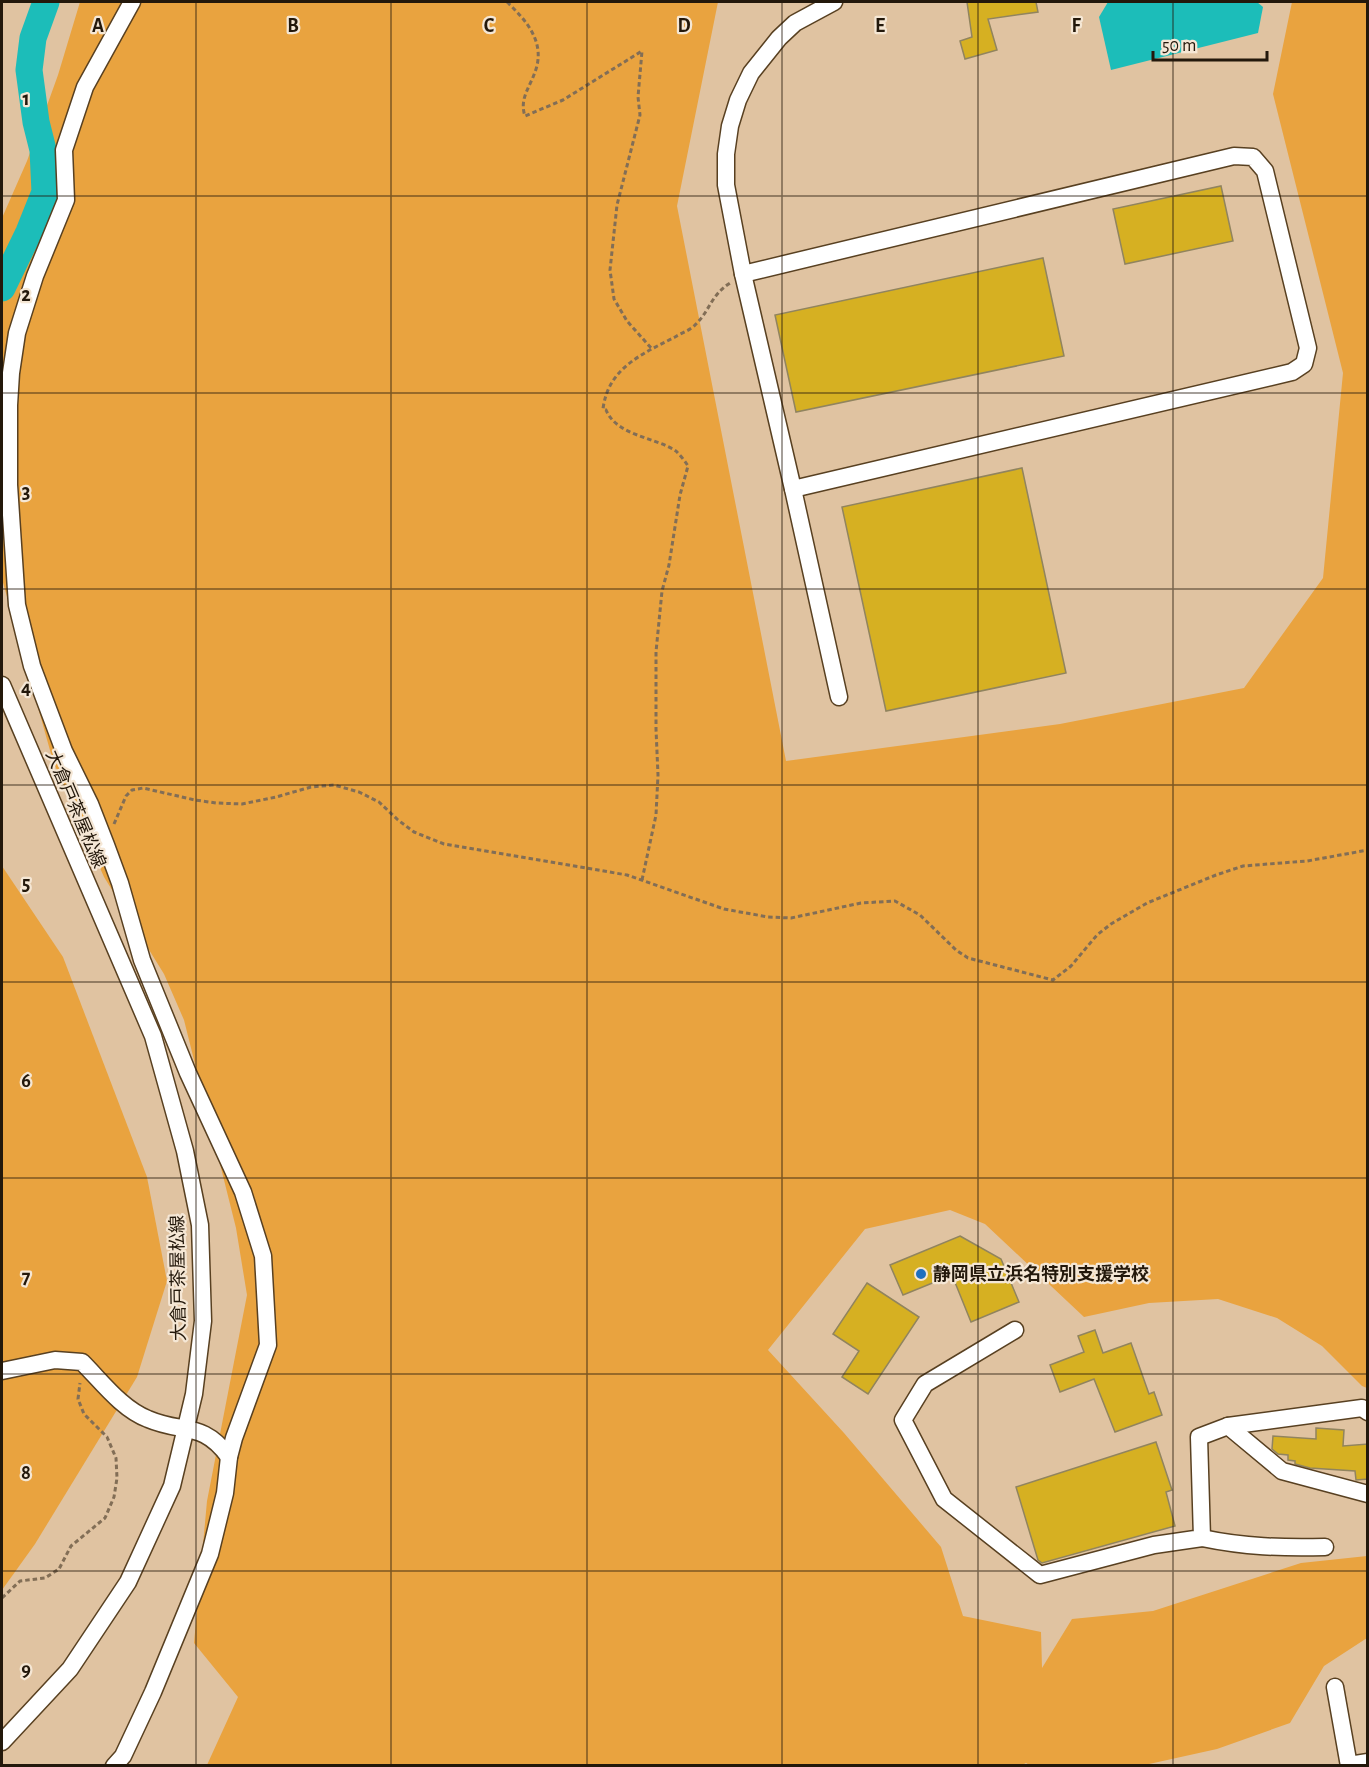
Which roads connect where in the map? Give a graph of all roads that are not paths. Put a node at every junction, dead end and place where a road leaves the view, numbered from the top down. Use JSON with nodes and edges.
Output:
{"nodes":[{"id":1,"x":132,"y":2,"type":"edge"},
{"id":2,"x":834,"y":2,"type":"edge"},
{"id":3,"x":743,"y":274,"type":"junction"},
{"id":4,"x":793,"y":489,"type":"junction"},
{"id":5,"x":2,"y":685,"type":"edge"},
{"id":6,"x":839,"y":697,"type":"dead end"},
{"id":7,"x":1016,"y":1330,"type":"dead end"},
{"id":8,"x":2,"y":1371,"type":"edge"},
{"id":9,"x":1368,"y":1412,"type":"edge"},
{"id":10,"x":1228,"y":1426,"type":"junction"},
{"id":11,"x":186,"y":1428,"type":"junction"},
{"id":12,"x":229,"y":1457,"type":"junction"},
{"id":13,"x":1368,"y":1494,"type":"edge"},
{"id":14,"x":1202,"y":1539,"type":"junction"},
{"id":15,"x":1325,"y":1547,"type":"dead end"},
{"id":16,"x":1335,"y":1687,"type":"dead end"},
{"id":17,"x":2,"y":1742,"type":"edge"},
{"id":18,"x":1368,"y":1762,"type":"edge"},
{"id":19,"x":1349,"y":1765,"type":"edge"},
{"id":20,"x":114,"y":1766,"type":"edge"}],
"edges":[{"from":1,"to":12,"type":"street"},
{"from":2,"to":3,"type":"street"},
{"from":3,"to":4,"type":"street"},
{"from":3,"to":4,"type":"street"},
{"from":4,"to":6,"type":"street"},
{"from":5,"to":11,"type":"street","name":"大倉戸茶屋松線"},
{"from":7,"to":14,"type":"street"},
{"from":8,"to":11,"type":"street"},
{"from":9,"to":10,"type":"street"},
{"from":10,"to":13,"type":"street"},
{"from":10,"to":14,"type":"street"},
{"from":11,"to":12,"type":"street"},
{"from":11,"to":17,"type":"street","name":"大倉戸茶屋松線"},
{"from":12,"to":20,"type":"street"},
{"from":14,"to":15,"type":"street"},
{"from":16,"to":19,"type":"street"},
{"from":18,"to":19,"type":"street"}]}
